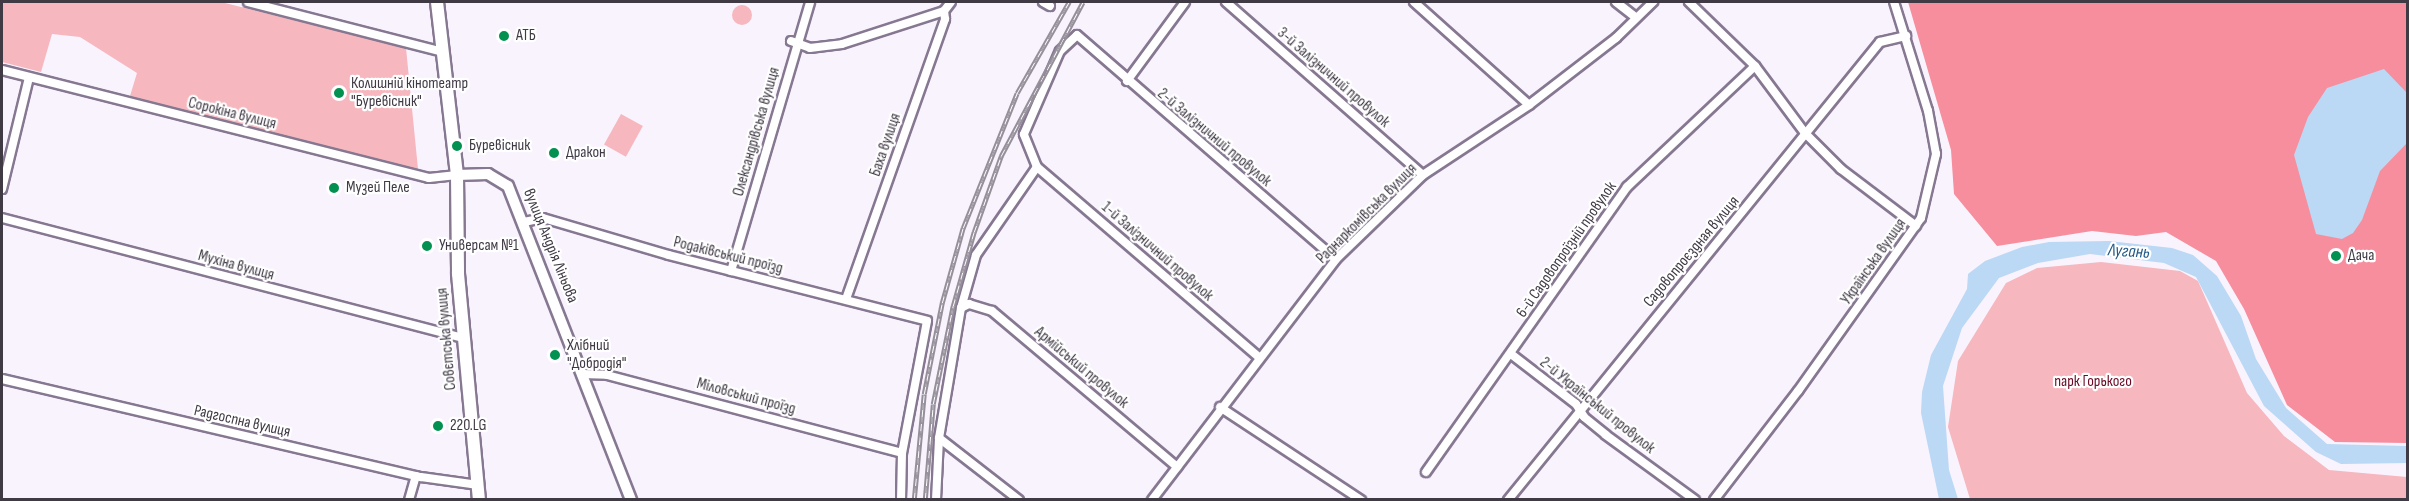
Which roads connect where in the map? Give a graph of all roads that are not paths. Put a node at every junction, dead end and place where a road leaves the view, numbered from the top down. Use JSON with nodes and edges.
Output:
{"nodes":[{"id":1,"x":248,"y":2,"type":"edge"},
{"id":2,"x":437,"y":2,"type":"edge"},
{"id":3,"x":810,"y":2,"type":"edge"},
{"id":4,"x":951,"y":2,"type":"edge"},
{"id":5,"x":1185,"y":2,"type":"edge"},
{"id":6,"x":1226,"y":2,"type":"edge"},
{"id":7,"x":1414,"y":2,"type":"edge"},
{"id":8,"x":1616,"y":2,"type":"edge"},
{"id":9,"x":1653,"y":2,"type":"edge"},
{"id":10,"x":1689,"y":2,"type":"edge"},
{"id":11,"x":1894,"y":2,"type":"edge"},
{"id":12,"x":945,"y":11,"type":"junction"},
{"id":13,"x":1635,"y":17,"type":"junction"},
{"id":14,"x":1906,"y":36,"type":"junction"},
{"id":15,"x":793,"y":42,"type":"junction"},
{"id":16,"x":443,"y":52,"type":"junction"},
{"id":17,"x":1755,"y":66,"type":"junction"},
{"id":18,"x":2,"y":70,"type":"edge"},
{"id":19,"x":29,"y":77,"type":"junction"},
{"id":20,"x":1127,"y":81,"type":"junction"},
{"id":21,"x":1529,"y":105,"type":"junction"},
{"id":22,"x":1805,"y":133,"type":"junction"},
{"id":23,"x":1036,"y":166,"type":"junction"},
{"id":24,"x":457,"y":175,"type":"junction"},
{"id":25,"x":1423,"y":175,"type":"junction"},
{"id":26,"x":2,"y":189,"type":"edge"},
{"id":27,"x":2,"y":218,"type":"edge"},
{"id":28,"x":524,"y":222,"type":"junction"},
{"id":29,"x":1916,"y":226,"type":"junction"},
{"id":30,"x":1336,"y":259,"type":"junction"},
{"id":31,"x":731,"y":271,"type":"junction"},
{"id":32,"x":846,"y":299,"type":"junction"},
{"id":33,"x":961,"y":308,"type":"junction"},
{"id":34,"x":463,"y":338,"type":"junction"},
{"id":35,"x":1511,"y":354,"type":"junction"},
{"id":36,"x":1259,"y":357,"type":"junction"},
{"id":37,"x":582,"y":374,"type":"junction"},
{"id":38,"x":2,"y":379,"type":"edge"},
{"id":39,"x":1220,"y":407,"type":"junction"},
{"id":40,"x":1580,"y":409,"type":"junction"},
{"id":41,"x":939,"y":438,"type":"junction"},
{"id":42,"x":902,"y":453,"type":"junction"},
{"id":43,"x":1177,"y":466,"type":"junction"},
{"id":44,"x":1426,"y":472,"type":"dead end"},
{"id":45,"x":416,"y":476,"type":"junction"},
{"id":46,"x":478,"y":485,"type":"junction"},
{"id":47,"x":409,"y":500,"type":"edge"},
{"id":48,"x":479,"y":500,"type":"edge"},
{"id":49,"x":631,"y":500,"type":"edge"},
{"id":50,"x":901,"y":500,"type":"edge"},
{"id":51,"x":936,"y":500,"type":"edge"},
{"id":52,"x":1018,"y":500,"type":"edge"},
{"id":53,"x":1152,"y":500,"type":"edge"},
{"id":54,"x":1361,"y":500,"type":"edge"},
{"id":55,"x":1508,"y":500,"type":"edge"},
{"id":56,"x":1695,"y":500,"type":"edge"},
{"id":57,"x":1714,"y":500,"type":"edge"}],
"edges":[{"from":1,"to":16,"type":"street"},
{"from":2,"to":16,"type":"main road"},
{"from":3,"to":15,"type":"street","name":"Олександрівська вулиця"},
{"from":4,"to":12,"type":"street","name":"Баха вулиця"},
{"from":5,"to":20,"type":"street"},
{"from":6,"to":25,"type":"street","name":"3-й Залізничний провулок"},
{"from":7,"to":21,"type":"street"},
{"from":8,"to":13,"type":"street"},
{"from":9,"to":13,"type":"street","name":"Раднаркомівська вулиця"},
{"from":10,"to":17,"type":"street"},
{"from":11,"to":14,"type":"street","name":"Українська вулиця"},
{"from":12,"to":15,"type":"street"},
{"from":12,"to":32,"type":"street","name":"Баха вулиця"},
{"from":13,"to":21,"type":"street","name":"Раднаркомівська вулиця"},
{"from":14,"to":22,"type":"street","name":"Садовопроєздная вулиця"},
{"from":14,"to":29,"type":"street","name":"Українська вулиця"},
{"from":15,"to":31,"type":"street","name":"Олександрівська вулиця"},
{"from":16,"to":24,"type":"main road"},
{"from":17,"to":22,"type":"street"},
{"from":17,"to":35,"type":"street","name":"6-й Садовопроїзній провулок"},
{"from":18,"to":19,"type":"street","name":"Сорокіна вулиця"},
{"from":19,"to":24,"type":"street","name":"Сорокіна вулиця"},
{"from":19,"to":26,"type":"street"},
{"from":20,"to":23,"type":"street","name":"2-й Залізничний провулок"},
{"from":20,"to":30,"type":"street","name":"2-й Залізничний провулок"},
{"from":21,"to":25,"type":"street","name":"Раднаркомівська вулиця"},
{"from":22,"to":29,"type":"street"},
{"from":22,"to":40,"type":"street","name":"Садовопроєздная вулиця"},
{"from":23,"to":33,"type":"street"},
{"from":23,"to":36,"type":"street","name":"1-й Залізничний провулок"},
{"from":24,"to":28,"type":"street","name":"вулиця Андрія Ліньова"},
{"from":24,"to":34,"type":"main road","name":"Совєтська вулиця"},
{"from":25,"to":30,"type":"street","name":"Раднаркомівська вулиця"},
{"from":27,"to":34,"type":"street","name":"Мухіна вулиця"},
{"from":28,"to":31,"type":"street","name":"Родаківський проїзд"},
{"from":28,"to":37,"type":"street","name":"вулиця Андрія Ліньова"},
{"from":29,"to":57,"type":"street","name":"Українська вулиця"},
{"from":30,"to":36,"type":"street","name":"Раднаркомівська вулиця"},
{"from":31,"to":32,"type":"street","name":"Родаківський проїзд"},
{"from":32,"to":42,"type":"street","name":"Родаківський проїзд"},
{"from":33,"to":41,"type":"street"},
{"from":33,"to":43,"type":"street","name":"Армійський провулок"},
{"from":34,"to":46,"type":"main road","name":"Совєтська вулиця"},
{"from":35,"to":40,"type":"street","name":"2-й Український провулок"},
{"from":35,"to":44,"type":"street","name":"6-й Садовопроїзній провулок"},
{"from":36,"to":39,"type":"street","name":"Раднаркомівська вулиця"},
{"from":37,"to":42,"type":"street","name":"Міловський проїзд"},
{"from":37,"to":49,"type":"street","name":"вулиця Андрія Ліньова"},
{"from":38,"to":45,"type":"street","name":"Радгоспна вулиця"},
{"from":39,"to":43,"type":"street","name":"Раднаркомівська вулиця"},
{"from":39,"to":54,"type":"street"},
{"from":40,"to":55,"type":"street","name":"Садовопроєздная вулиця"},
{"from":40,"to":56,"type":"street","name":"2-й Український провулок"},
{"from":41,"to":51,"type":"street"},
{"from":41,"to":52,"type":"street"},
{"from":42,"to":50,"type":"street"},
{"from":43,"to":53,"type":"street","name":"Раднаркомівська вулиця"},
{"from":45,"to":46,"type":"street","name":"Радгоспна вулиця"},
{"from":45,"to":47,"type":"street"},
{"from":46,"to":48,"type":"main road","name":"Совєтська вулиця"}]}
